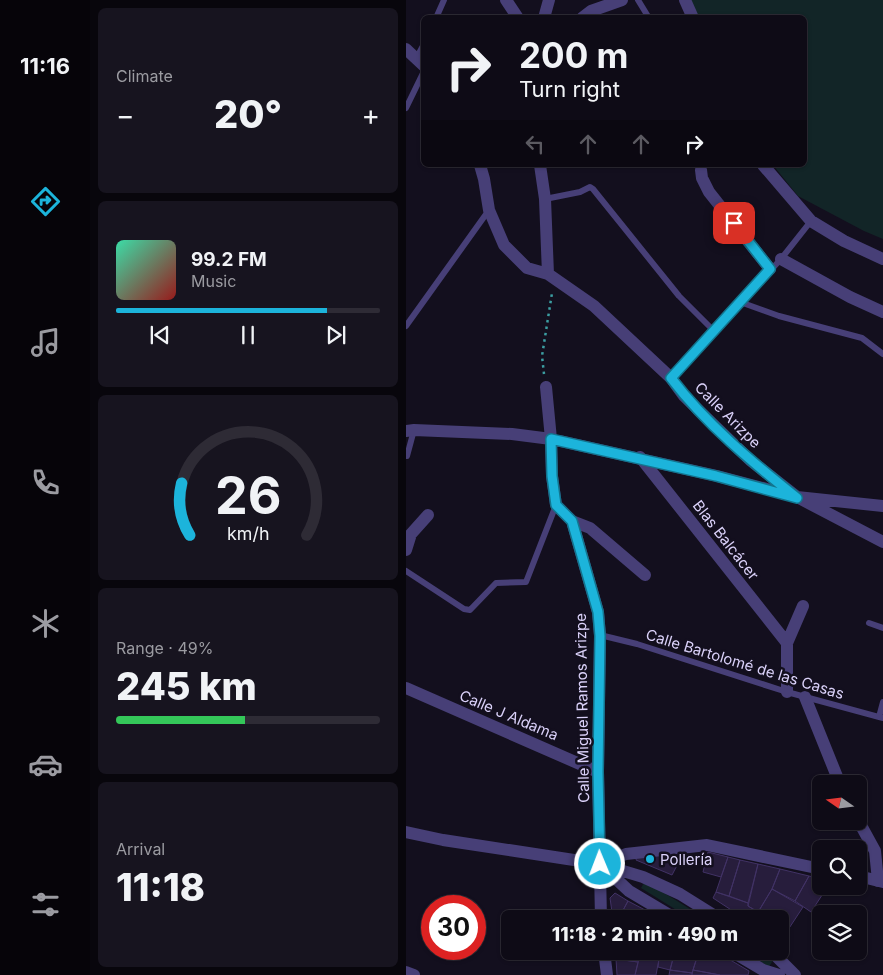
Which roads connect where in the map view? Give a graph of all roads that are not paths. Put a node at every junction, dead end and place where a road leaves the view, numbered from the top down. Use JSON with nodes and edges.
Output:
{"nodes":[{"id":1,"x":444,"y":0,"type":"edge"},
{"id":2,"x":506,"y":0,"type":"edge"},
{"id":3,"x":549,"y":0,"type":"edge"},
{"id":4,"x":622,"y":0,"type":"edge"},
{"id":5,"x":638,"y":0,"type":"edge"},
{"id":6,"x":686,"y":0,"type":"edge"},
{"id":7,"x":587,"y":14,"type":"edge"},
{"id":8,"x":437,"y":15,"type":"edge"},
{"id":9,"x":516,"y":15,"type":"edge"},
{"id":10,"x":545,"y":15,"type":"edge"},
{"id":11,"x":646,"y":15,"type":"edge"},
{"id":12,"x":692,"y":15,"type":"edge"},
{"id":13,"x":406,"y":49,"type":"edge"},
{"id":14,"x":420,"y":63,"type":"edge"},
{"id":15,"x":421,"y":77,"type":"edge"},
{"id":16,"x":406,"y":108,"type":"edge"},
{"id":17,"x":480,"y":167,"type":"edge"},
{"id":18,"x":540,"y":167,"type":"edge"},
{"id":19,"x":766,"y":167,"type":"edge"},
{"id":20,"x":703,"y":168,"type":"edge"},
{"id":21,"x":545,"y":199,"type":"junction"},
{"id":22,"x":489,"y":210,"type":"junction"},
{"id":23,"x":812,"y":221,"type":"junction"},
{"id":24,"x":781,"y":259,"type":"junction"},
{"id":25,"x":883,"y":259,"type":"edge"},
{"id":26,"x":770,"y":269,"type":"junction"},
{"id":27,"x":552,"y":276,"type":"junction"},
{"id":28,"x":740,"y":302,"type":"junction"},
{"id":29,"x":883,"y":312,"type":"edge"},
{"id":30,"x":406,"y":326,"type":"edge"},
{"id":31,"x":714,"y":331,"type":"junction"},
{"id":32,"x":883,"y":354,"type":"edge"},
{"id":33,"x":671,"y":378,"type":"junction"},
{"id":34,"x":546,"y":387,"type":"road end"},
{"id":35,"x":410,"y":430,"type":"edge"},
{"id":36,"x":551,"y":439,"type":"junction"},
{"id":37,"x":407,"y":456,"type":"edge"},
{"id":38,"x":640,"y":458,"type":"junction"},
{"id":39,"x":797,"y":498,"type":"junction"},
{"id":40,"x":556,"y":505,"type":"junction"},
{"id":41,"x":883,"y":506,"type":"edge"},
{"id":42,"x":428,"y":515,"type":"dead end"},
{"id":43,"x":572,"y":521,"type":"junction"},
{"id":44,"x":883,"y":542,"type":"edge"},
{"id":45,"x":406,"y":550,"type":"edge"},
{"id":46,"x":406,"y":571,"type":"edge"},
{"id":47,"x":645,"y":575,"type":"dead end"},
{"id":48,"x":803,"y":606,"type":"dead end"},
{"id":49,"x":869,"y":623,"type":"dead end"},
{"id":50,"x":883,"y":628,"type":"edge"},
{"id":51,"x":600,"y":636,"type":"junction"},
{"id":52,"x":787,"y":643,"type":"junction"},
{"id":53,"x":406,"y":688,"type":"edge"},
{"id":54,"x":787,"y":692,"type":"junction"},
{"id":55,"x":805,"y":697,"type":"junction"},
{"id":56,"x":883,"y":702,"type":"edge"},
{"id":57,"x":881,"y":717,"type":"edge"},
{"id":58,"x":598,"y":772,"type":"junction"},
{"id":59,"x":836,"y":775,"type":"edge"},
{"id":60,"x":863,"y":830,"type":"edge"},
{"id":61,"x":406,"y":832,"type":"edge"},
{"id":62,"x":600,"y":864,"type":"junction"},
{"id":63,"x":812,"y":866,"type":"edge"},
{"id":64,"x":867,"y":878,"type":"edge"},
{"id":65,"x":880,"y":881,"type":"edge"},
{"id":66,"x":601,"y":910,"type":"edge"},
{"id":67,"x":661,"y":910,"type":"edge"},
{"id":68,"x":706,"y":910,"type":"edge"},
{"id":69,"x":605,"y":960,"type":"edge"},
{"id":70,"x":746,"y":960,"type":"edge"},
{"id":71,"x":780,"y":960,"type":"edge"},
{"id":72,"x":406,"y":972,"type":"edge"},
{"id":73,"x":414,"y":975,"type":"edge"},
{"id":74,"x":607,"y":975,"type":"edge"},
{"id":75,"x":779,"y":975,"type":"edge"},
{"id":76,"x":796,"y":975,"type":"edge"}],
"edges":[{"from":1,"to":8,"type":"lane"},
{"from":2,"to":9,"type":"street"},
{"from":3,"to":10,"type":"street"},
{"from":4,"to":7,"type":"street"},
{"from":5,"to":11,"type":"lane"},
{"from":6,"to":12,"type":"street"},
{"from":13,"to":14,"type":"street"},
{"from":15,"to":16,"type":"lane"},
{"from":17,"to":22,"type":"street","name":"Calle Arizpe"},
{"from":18,"to":21,"type":"street"},
{"from":19,"to":23,"type":"street"},
{"from":20,"to":26,"type":"street"},
{"from":21,"to":27,"type":"street"},
{"from":21,"to":31,"type":"lane"},
{"from":22,"to":27,"type":"street","name":"Calle Arizpe"},
{"from":22,"to":30,"type":"lane"},
{"from":23,"to":24,"type":"lane"},
{"from":23,"to":25,"type":"street"},
{"from":24,"to":26,"type":"lane"},
{"from":24,"to":29,"type":"street"},
{"from":26,"to":28,"type":"lane"},
{"from":27,"to":33,"type":"street","name":"Calle Arizpe"},
{"from":28,"to":31,"type":"lane"},
{"from":28,"to":32,"type":"lane"},
{"from":31,"to":33,"type":"lane"},
{"from":33,"to":39,"type":"street","name":"Calle Arizpe"},
{"from":34,"to":36,"type":"street"},
{"from":35,"to":36,"type":"street"},
{"from":35,"to":37,"type":"lane"},
{"from":36,"to":38,"type":"street"},
{"from":36,"to":40,"type":"street"},
{"from":38,"to":39,"type":"street"},
{"from":38,"to":52,"type":"street","name":"Blas Balcácer"},
{"from":39,"to":41,"type":"street"},
{"from":39,"to":44,"type":"street"},
{"from":40,"to":43,"type":"street","name":"Calle Miguel Ramos Arizpe"},
{"from":40,"to":46,"type":"lane"},
{"from":42,"to":45,"type":"street"},
{"from":43,"to":47,"type":"street"},
{"from":43,"to":51,"type":"street","name":"Calle Miguel Ramos Arizpe"},
{"from":48,"to":52,"type":"street"},
{"from":49,"to":50,"type":"lane"},
{"from":51,"to":54,"type":"lane","name":"Calle Bartolomé de las Casas"},
{"from":51,"to":58,"type":"street","name":"Calle Miguel Ramos Arizpe"},
{"from":52,"to":54,"type":"street"},
{"from":53,"to":58,"type":"street","name":"Calle J Aldama"},
{"from":54,"to":55,"type":"lane","name":"Calle Bartolomé de las Casas"},
{"from":55,"to":57,"type":"lane","name":"Calle Bartolomé de las Casas"},
{"from":55,"to":59,"type":"street"},
{"from":56,"to":57,"type":"lane"},
{"from":58,"to":62,"type":"street","name":"Calle Miguel Ramos Arizpe"},
{"from":60,"to":65,"type":"street"},
{"from":61,"to":62,"type":"street"},
{"from":62,"to":63,"type":"street"},
{"from":62,"to":66,"type":"street","name":"Calle Miguel Ramos Arizpe"},
{"from":62,"to":67,"type":"street"},
{"from":62,"to":68,"type":"street"},
{"from":64,"to":65,"type":"street"},
{"from":69,"to":74,"type":"street"},
{"from":70,"to":75,"type":"street"},
{"from":71,"to":76,"type":"street"},
{"from":72,"to":73,"type":"street"}]}
